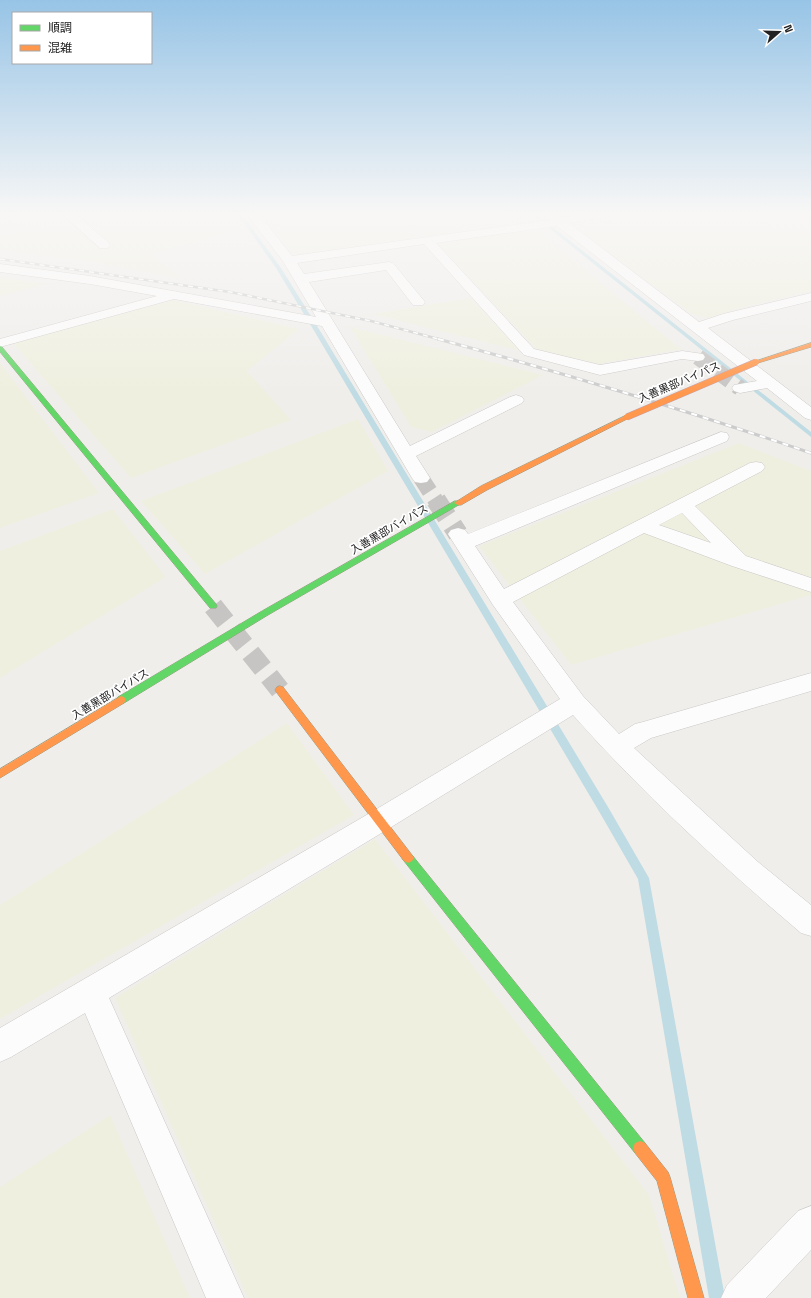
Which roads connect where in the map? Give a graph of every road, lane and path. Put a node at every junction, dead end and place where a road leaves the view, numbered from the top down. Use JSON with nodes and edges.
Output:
{"nodes":[{"id":1,"x":42,"y":274,"type":"edge"},
{"id":2,"x":297,"y":274,"type":"edge"},
{"id":3,"x":337,"y":274,"type":"edge"},
{"id":4,"x":395,"y":274,"type":"edge"},
{"id":5,"x":458,"y":274,"type":"edge"},
{"id":6,"x":626,"y":274,"type":"edge"},
{"id":7,"x":300,"y":279,"type":"junction"},
{"id":8,"x":174,"y":296,"type":"junction"},
{"id":9,"x":811,"y":297,"type":"edge"},
{"id":10,"x":418,"y":302,"type":"dead end"},
{"id":11,"x":327,"y":323,"type":"junction"},
{"id":12,"x":697,"y":327,"type":"junction"},
{"id":13,"x":0,"y":343,"type":"edge"},
{"id":14,"x":811,"y":345,"type":"edge"},
{"id":15,"x":0,"y":348,"type":"edge"},
{"id":16,"x":698,"y":356,"type":"tunnel mouth"},
{"id":17,"x":770,"y":383,"type":"junction"},
{"id":18,"x":740,"y":388,"type":"dead end"},
{"id":19,"x":516,"y":400,"type":"dead end"},
{"id":20,"x":811,"y":415,"type":"edge"},
{"id":21,"x":721,"y":437,"type":"dead end"},
{"id":22,"x":406,"y":454,"type":"junction"},
{"id":23,"x":756,"y":467,"type":"dead end"},
{"id":24,"x":421,"y":478,"type":"tunnel mouth"},
{"id":25,"x":684,"y":504,"type":"junction"},
{"id":26,"x":644,"y":526,"type":"junction"},
{"id":27,"x":739,"y":561,"type":"junction"},
{"id":28,"x":811,"y":586,"type":"edge"},
{"id":29,"x":500,"y":600,"type":"junction"},
{"id":30,"x":213,"y":606,"type":"tunnel mouth"},
{"id":31,"x":811,"y":682,"type":"edge"},
{"id":32,"x":280,"y":690,"type":"tunnel mouth"},
{"id":33,"x":575,"y":702,"type":"junction"},
{"id":34,"x":616,"y":747,"type":"junction"},
{"id":35,"x":0,"y":774,"type":"edge"},
{"id":36,"x":379,"y":821,"type":"junction"},
{"id":37,"x":811,"y":923,"type":"edge"},
{"id":38,"x":91,"y":992,"type":"junction"},
{"id":39,"x":0,"y":1046,"type":"edge"},
{"id":40,"x":811,"y":1224,"type":"edge"},
{"id":41,"x":225,"y":1298,"type":"edge"},
{"id":42,"x":696,"y":1298,"type":"edge"},
{"id":43,"x":740,"y":1298,"type":"edge"}],
"edges":[{"from":1,"to":8,"type":"street"},
{"from":2,"to":7,"type":"street"},
{"from":3,"to":7,"type":"street"},
{"from":4,"to":10,"type":"street"},
{"from":5,"to":16,"type":"street"},
{"from":6,"to":12,"type":"street"},
{"from":7,"to":11,"type":"street"},
{"from":8,"to":11,"type":"street"},
{"from":8,"to":13,"type":"street"},
{"from":9,"to":12,"type":"street"},
{"from":11,"to":22,"type":"street"},
{"from":12,"to":17,"type":"street"},
{"from":14,"to":35,"type":"main road","name":"入善黒部バイパス","bridge":true},
{"from":15,"to":30,"type":"main road"},
{"from":17,"to":18,"type":"street"},
{"from":17,"to":20,"type":"street"},
{"from":19,"to":22,"type":"street"},
{"from":21,"to":29,"type":"street"},
{"from":22,"to":24,"type":"street"},
{"from":23,"to":25,"type":"street"},
{"from":25,"to":26,"type":"street"},
{"from":25,"to":27,"type":"street"},
{"from":26,"to":27,"type":"street"},
{"from":26,"to":29,"type":"street"},
{"from":27,"to":28,"type":"street"},
{"from":29,"to":33,"type":"street"},
{"from":31,"to":34,"type":"street"},
{"from":32,"to":36,"type":"main road"},
{"from":33,"to":34,"type":"street"},
{"from":33,"to":36,"type":"street"},
{"from":34,"to":37,"type":"street"},
{"from":36,"to":38,"type":"street"},
{"from":36,"to":42,"type":"main road"},
{"from":38,"to":39,"type":"street"},
{"from":38,"to":41,"type":"street"},
{"from":40,"to":43,"type":"street"}]}
